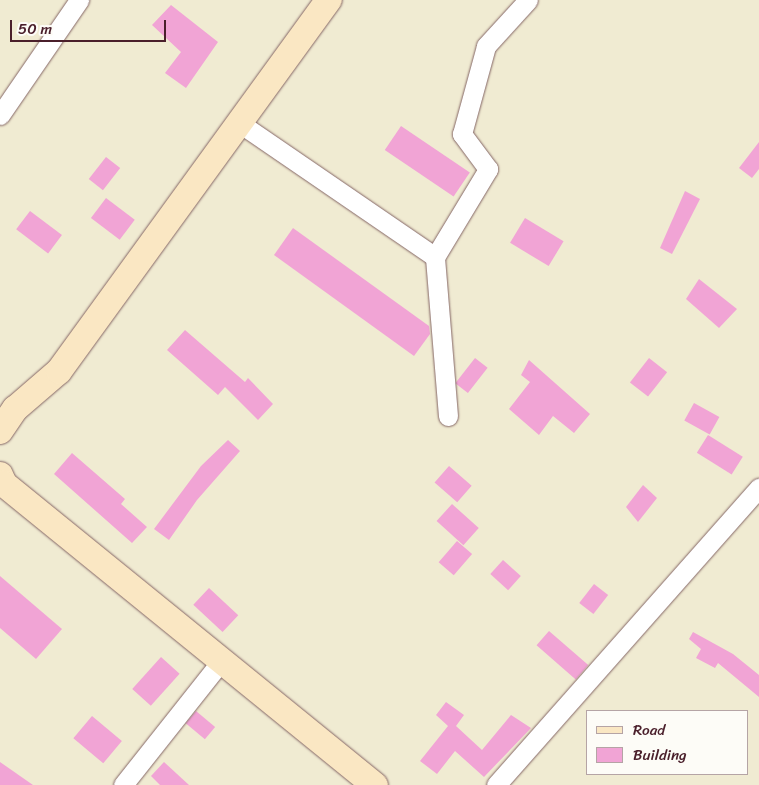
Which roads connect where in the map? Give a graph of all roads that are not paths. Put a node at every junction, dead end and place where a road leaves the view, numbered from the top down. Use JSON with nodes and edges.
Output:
{"nodes":[{"id":1,"x":79,"y":0,"type":"edge"},
{"id":2,"x":329,"y":0,"type":"edge"},
{"id":3,"x":528,"y":0,"type":"edge"},
{"id":4,"x":0,"y":115,"type":"edge"},
{"id":5,"x":241,"y":124,"type":"junction"},
{"id":6,"x":435,"y":257,"type":"junction"},
{"id":7,"x":448,"y":416,"type":"dead end"},
{"id":8,"x":0,"y":431,"type":"edge"},
{"id":9,"x":0,"y":475,"type":"edge"},
{"id":10,"x":759,"y":488,"type":"edge"},
{"id":11,"x":222,"y":660,"type":"junction"},
{"id":12,"x":123,"y":785,"type":"edge"},
{"id":13,"x":375,"y":785,"type":"edge"},
{"id":14,"x":496,"y":785,"type":"edge"}],
"edges":[{"from":1,"to":4,"type":"street"},
{"from":2,"to":5,"type":"street"},
{"from":3,"to":6,"type":"street"},
{"from":5,"to":6,"type":"street"},
{"from":5,"to":8,"type":"street"},
{"from":6,"to":7,"type":"street"},
{"from":9,"to":11,"type":"street"},
{"from":10,"to":14,"type":"street"},
{"from":11,"to":12,"type":"street"},
{"from":11,"to":13,"type":"street"}]}
